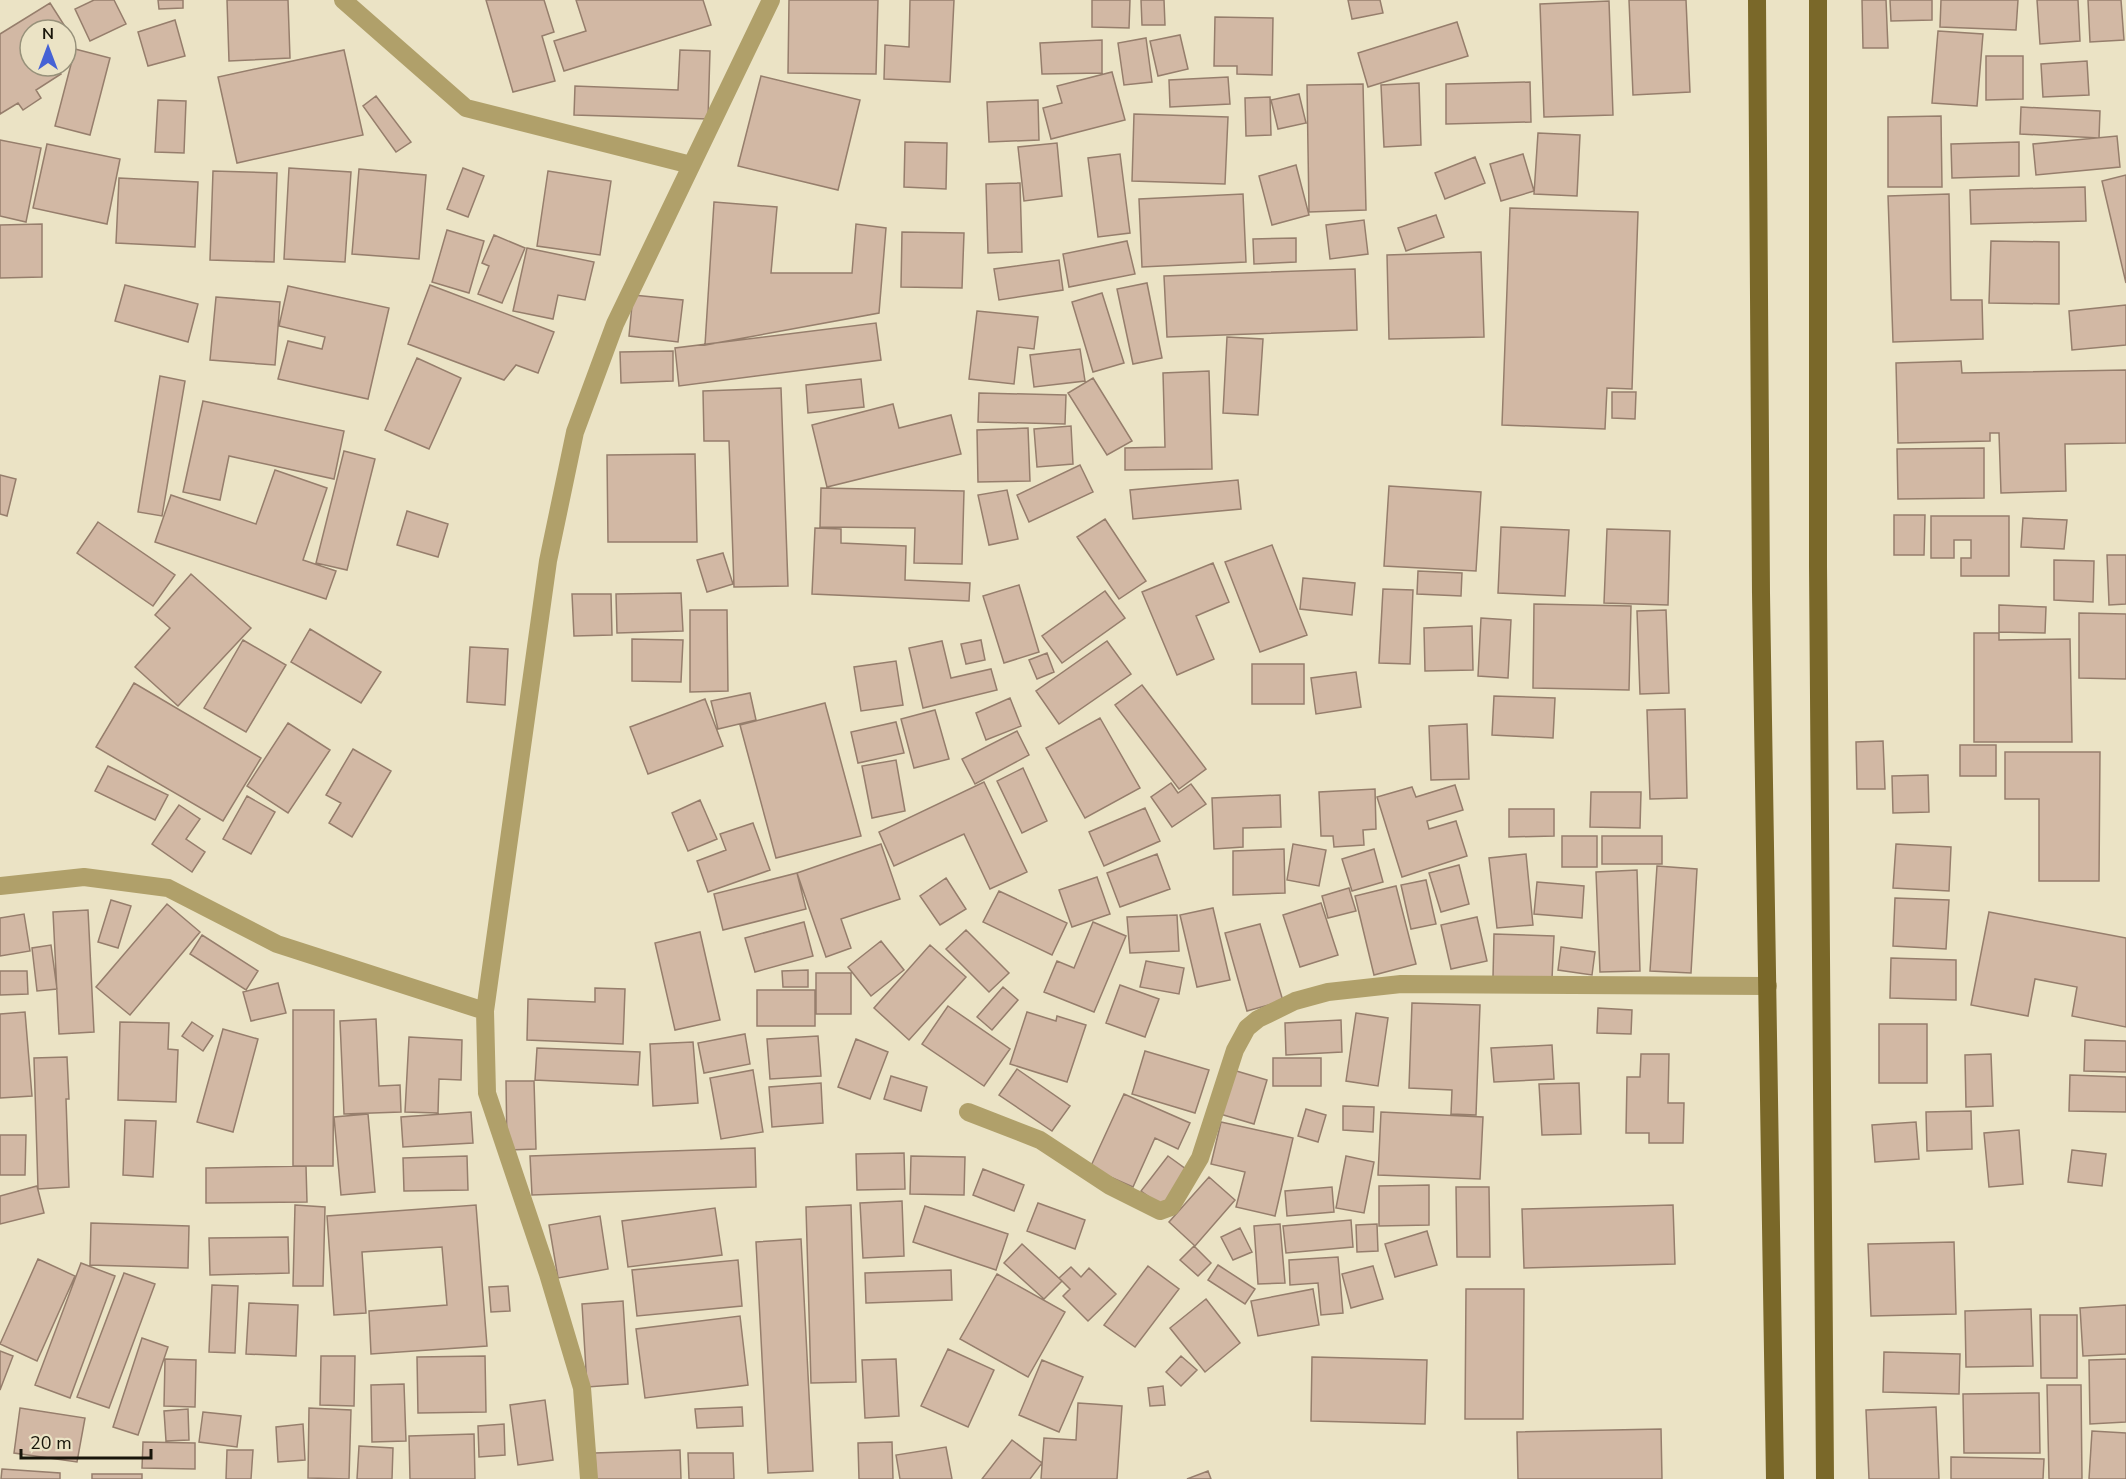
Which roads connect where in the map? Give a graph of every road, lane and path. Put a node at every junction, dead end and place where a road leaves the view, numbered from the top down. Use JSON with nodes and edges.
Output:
{"nodes":[{"id":1,"x":343,"y":0,"type":"edge"},
{"id":2,"x":771,"y":0,"type":"edge"},
{"id":3,"x":1757,"y":0,"type":"edge"},
{"id":4,"x":1818,"y":0,"type":"edge"},
{"id":5,"x":691,"y":165,"type":"junction"},
{"id":6,"x":0,"y":886,"type":"edge"},
{"id":7,"x":1768,"y":986,"type":"junction"},
{"id":8,"x":485,"y":1011,"type":"junction"},
{"id":9,"x":968,"y":1112,"type":"dead end"},
{"id":10,"x":589,"y":1479,"type":"edge"},
{"id":11,"x":1775,"y":1479,"type":"edge"},
{"id":12,"x":1825,"y":1479,"type":"edge"}],
"edges":[{"from":1,"to":5,"type":"street"},
{"from":2,"to":5,"type":"street"},
{"from":3,"to":7,"type":"main road"},
{"from":4,"to":12,"type":"main road"},
{"from":5,"to":8,"type":"street"},
{"from":6,"to":8,"type":"street"},
{"from":7,"to":9,"type":"street"},
{"from":7,"to":11,"type":"main road"},
{"from":8,"to":10,"type":"street"}]}
